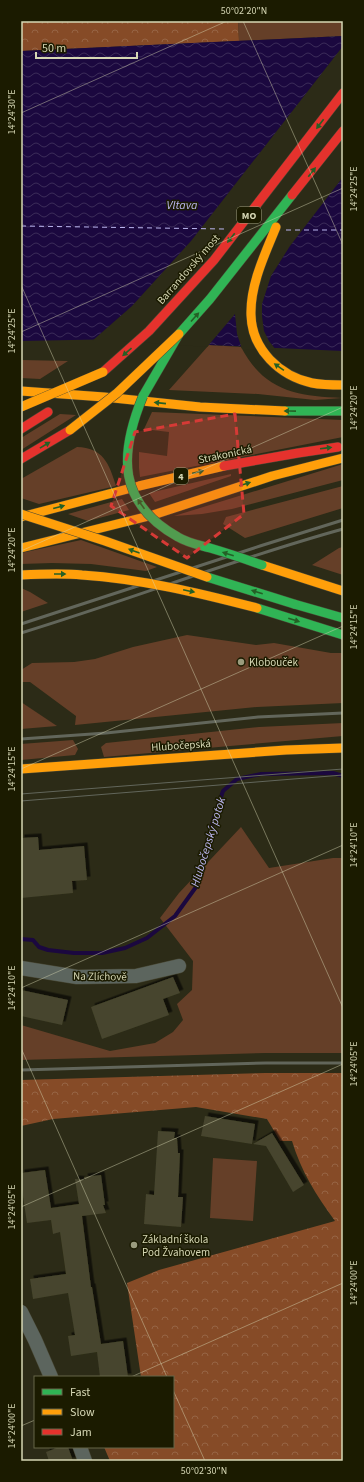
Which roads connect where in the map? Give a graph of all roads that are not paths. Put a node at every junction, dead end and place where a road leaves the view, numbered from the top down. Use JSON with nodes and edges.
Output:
{"nodes":[{"id":1,"x":343,"y":93,"type":"edge"},
{"id":2,"x":343,"y":131,"type":"edge"},
{"id":3,"x":288,"y":202,"type":"junction"},
{"id":4,"x":179,"y":334,"type":"junction"},
{"id":5,"x":103,"y":372,"type":"junction"},
{"id":6,"x":342,"y":385,"type":"edge"},
{"id":7,"x":21,"y":390,"type":"edge"},
{"id":8,"x":21,"y":407,"type":"edge"},
{"id":9,"x":343,"y":411,"type":"edge"},
{"id":10,"x":21,"y":429,"type":"edge"},
{"id":11,"x":343,"y":446,"type":"edge"},
{"id":12,"x":343,"y":458,"type":"edge"},
{"id":13,"x":21,"y":459,"type":"edge"},
{"id":14,"x":21,"y":514,"type":"edge"},
{"id":15,"x":21,"y":517,"type":"edge"},
{"id":16,"x":21,"y":548,"type":"edge"},
{"id":17,"x":21,"y":575,"type":"edge"},
{"id":18,"x":339,"y":589,"type":"edge"},
{"id":19,"x":343,"y":618,"type":"edge"},
{"id":20,"x":343,"y":635,"type":"edge"},
{"id":21,"x":343,"y":748,"type":"edge"},
{"id":22,"x":21,"y":769,"type":"edge"},
{"id":23,"x":179,"y":966,"type":"dead end"},
{"id":24,"x":21,"y":968,"type":"edge"},
{"id":25,"x":21,"y":1312,"type":"edge"},
{"id":26,"x":51,"y":1376,"type":"edge"},
{"id":27,"x":80,"y":1448,"type":"edge"},
{"id":28,"x":85,"y":1461,"type":"edge"}],
"edges":[{"from":1,"to":5,"type":"main road","name":"Barrandovský most","number":"MO","one_way":true},
{"from":3,"to":2,"type":"main road","number":"MO","one_way":true},
{"from":4,"to":3,"type":"main road","number":"MO","one_way":true},
{"from":6,"to":3,"type":"main road","one_way":true},
{"from":13,"to":4,"type":"main road","number":"MO","one_way":true,"bridge":true},
{"from":18,"to":4,"type":"main road","one_way":true,"bridge":true},
{"from":5,"to":8,"type":"main road","bridge":true},
{"from":5,"to":10,"type":"main road","name":"Barrandovský most","number":"MO","bridge":true},
{"from":9,"to":7,"type":"main road","one_way":true},
{"from":15,"to":11,"type":"main road","name":"Strakonická","number":"4","one_way":true},
{"from":16,"to":12,"type":"main road","one_way":true},
{"from":19,"to":14,"type":"main road","one_way":true,"bridge":true},
{"from":17,"to":20,"type":"main road","one_way":true,"bridge":true},
{"from":21,"to":22,"type":"main road","name":"Hlubočepská"},
{"from":23,"to":24,"type":"street","name":"Na Zlíchově"},
{"from":25,"to":26,"type":"street"},
{"from":27,"to":28,"type":"street"}]}
